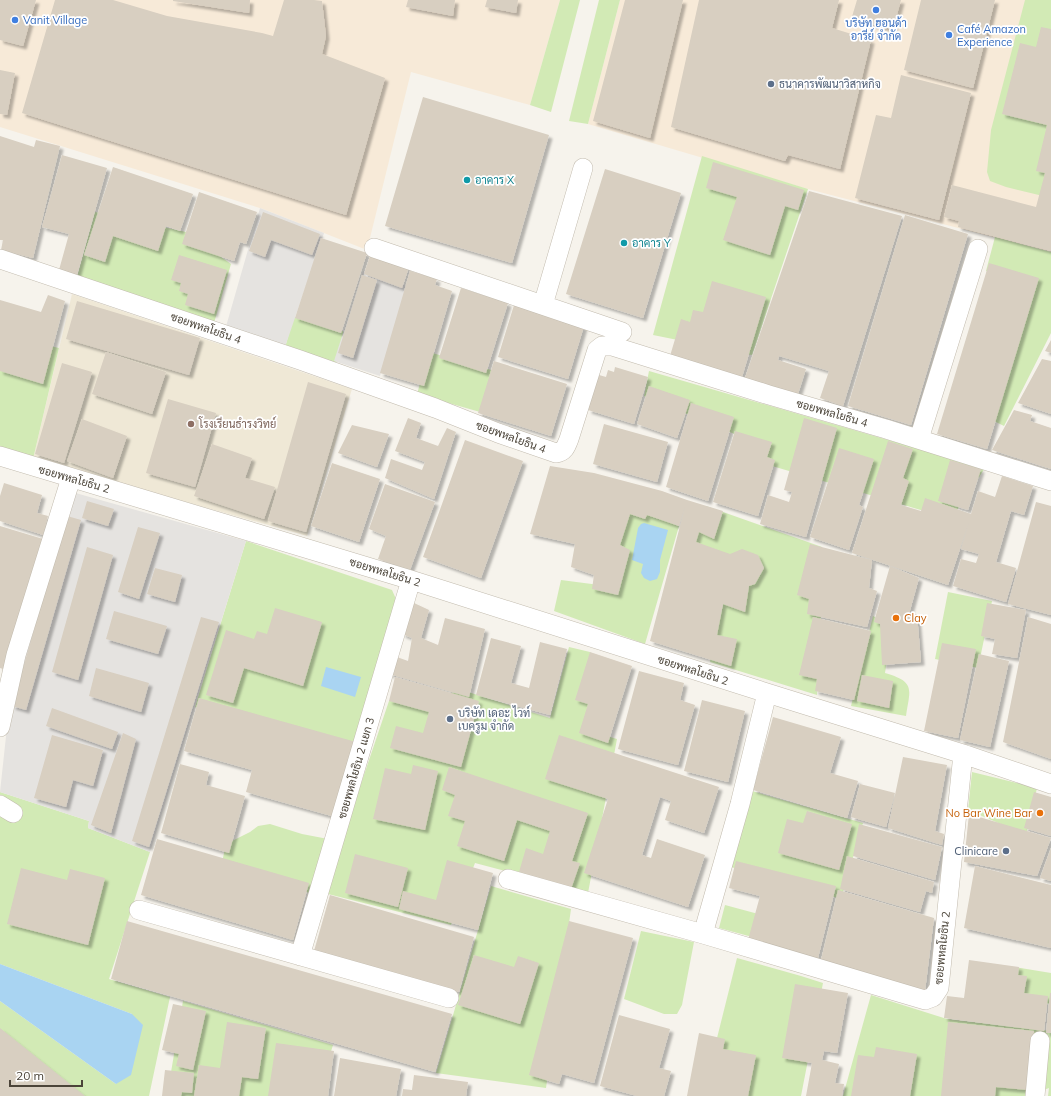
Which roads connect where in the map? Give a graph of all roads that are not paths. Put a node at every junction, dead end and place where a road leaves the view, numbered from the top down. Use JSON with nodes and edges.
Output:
{"nodes":[{"id":1,"x":583,"y":168,"type":"dead end"},
{"id":2,"x":374,"y":248,"type":"dead end"},
{"id":3,"x":978,"y":249,"type":"dead end"},
{"id":4,"x":0,"y":259,"type":"edge"},
{"id":5,"x":543,"y":305,"type":"junction"},
{"id":6,"x":602,"y":346,"type":"junction"},
{"id":7,"x":919,"y":439,"type":"junction"},
{"id":8,"x":0,"y":456,"type":"edge"},
{"id":9,"x":71,"y":478,"type":"junction"},
{"id":10,"x":1051,"y":481,"type":"edge"},
{"id":11,"x":411,"y":580,"type":"junction"},
{"id":12,"x":767,"y":693,"type":"junction"},
{"id":13,"x":0,"y":727,"type":"edge"},
{"id":14,"x":963,"y":754,"type":"junction"},
{"id":15,"x":1051,"y":784,"type":"edge"},
{"id":16,"x":508,"y":879,"type":"dead end"},
{"id":17,"x":139,"y":910,"type":"dead end"},
{"id":18,"x":703,"y":934,"type":"junction"},
{"id":19,"x":300,"y":956,"type":"junction"},
{"id":20,"x":449,"y":998,"type":"dead end"},
{"id":21,"x":1040,"y":1041,"type":"dead end"},
{"id":22,"x":1035,"y":1096,"type":"edge"}],
"edges":[{"from":1,"to":5,"type":"street"},
{"from":2,"to":5,"type":"street"},
{"from":3,"to":7,"type":"street"},
{"from":4,"to":6,"type":"street","name":"ซอยพหลโยธิน 4"},
{"from":5,"to":6,"type":"street"},
{"from":6,"to":7,"type":"street","name":"ซอยพหลโยธิน 4"},
{"from":7,"to":10,"type":"street","name":"ซอยพหลโยธิน 4"},
{"from":8,"to":9,"type":"street","name":"ซอยพหลโยธิน 2"},
{"from":9,"to":11,"type":"street","name":"ซอยพหลโยธิน 2"},
{"from":9,"to":13,"type":"street"},
{"from":11,"to":12,"type":"street","name":"ซอยพหลโยธิน 2"},
{"from":11,"to":19,"type":"street","name":"ซอยพหลโยธิน 2 แยก 3"},
{"from":12,"to":14,"type":"street","name":"ซอยพหลโยธิน 2"},
{"from":12,"to":18,"type":"street"},
{"from":14,"to":15,"type":"street","name":"ซอยพหลโยธิน 2"},
{"from":14,"to":18,"type":"street","name":"ซอยพหลโยธิน 2"},
{"from":16,"to":18,"type":"street","name":"ซอยพหลโยธิน 2"},
{"from":17,"to":19,"type":"street"},
{"from":19,"to":20,"type":"street"},
{"from":21,"to":22,"type":"street"}]}
